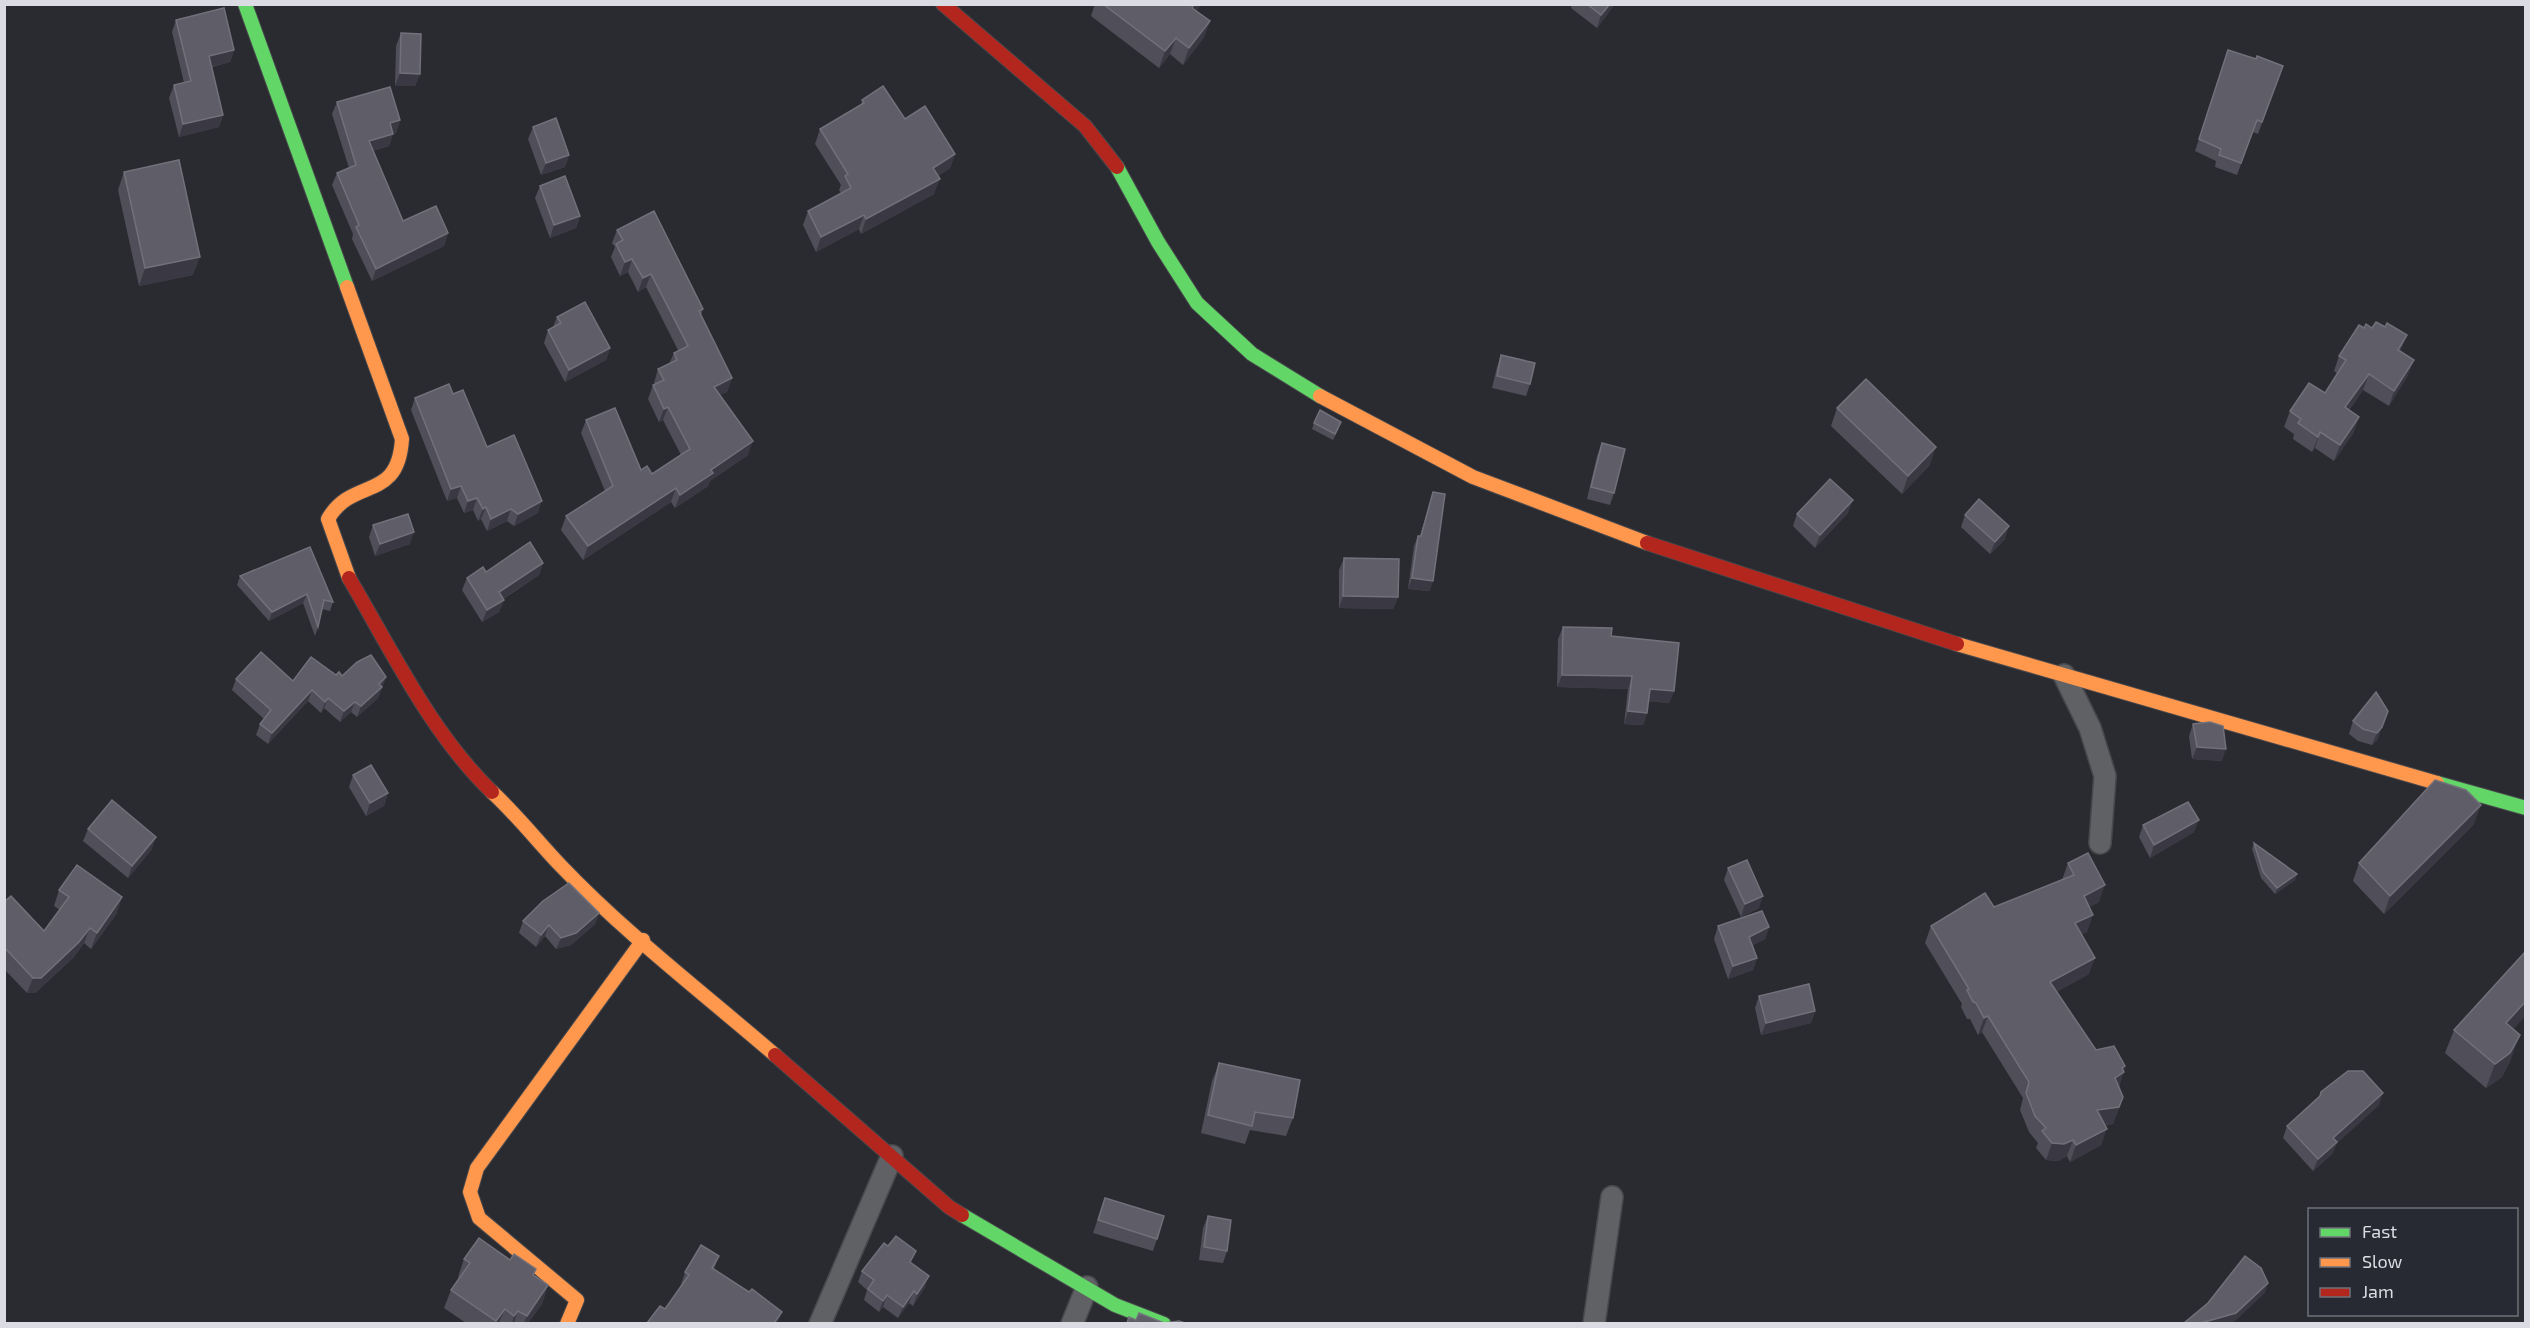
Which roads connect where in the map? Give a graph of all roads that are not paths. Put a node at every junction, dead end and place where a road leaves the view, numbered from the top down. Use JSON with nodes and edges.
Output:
{"nodes":[{"id":1,"x":245,"y":4,"type":"edge"},
{"id":2,"x":942,"y":4,"type":"edge"},
{"id":3,"x":2064,"y":675,"type":"junction"},
{"id":4,"x":2526,"y":808,"type":"edge"},
{"id":5,"x":2100,"y":843,"type":"dead end"},
{"id":6,"x":643,"y":940,"type":"junction"},
{"id":7,"x":892,"y":1156,"type":"junction"},
{"id":8,"x":1612,"y":1197,"type":"dead end"},
{"id":9,"x":1087,"y":1287,"type":"junction"},
{"id":10,"x":567,"y":1323,"type":"edge"},
{"id":11,"x":820,"y":1323,"type":"edge"},
{"id":12,"x":1072,"y":1323,"type":"edge"},
{"id":13,"x":1164,"y":1323,"type":"edge"},
{"id":14,"x":1594,"y":1323,"type":"edge"}],
"edges":[{"from":1,"to":6,"type":"street"},
{"from":2,"to":3,"type":"street"},
{"from":3,"to":4,"type":"street"},
{"from":3,"to":5,"type":"street"},
{"from":6,"to":7,"type":"street"},
{"from":6,"to":10,"type":"street"},
{"from":7,"to":9,"type":"street"},
{"from":7,"to":11,"type":"street"},
{"from":8,"to":14,"type":"street"},
{"from":9,"to":12,"type":"street"},
{"from":9,"to":13,"type":"street"}]}
